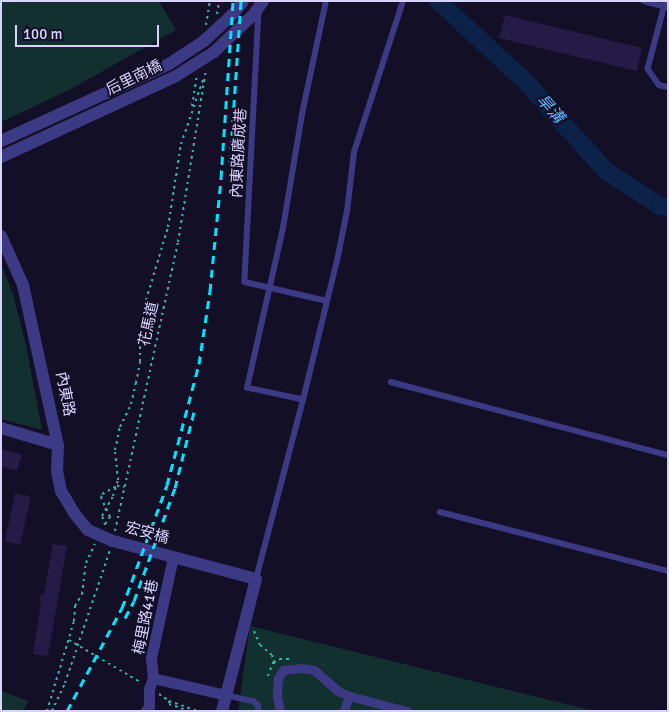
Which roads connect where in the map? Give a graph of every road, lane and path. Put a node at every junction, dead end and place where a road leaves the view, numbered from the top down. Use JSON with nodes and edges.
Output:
{"nodes":[{"id":1,"x":219,"y":1,"type":"edge"},
{"id":2,"x":243,"y":1,"type":"edge"},
{"id":3,"x":261,"y":1,"type":"edge"},
{"id":4,"x":326,"y":1,"type":"edge"},
{"id":5,"x":403,"y":1,"type":"edge"},
{"id":6,"x":644,"y":1,"type":"edge"},
{"id":7,"x":666,"y":5,"type":"edge"},
{"id":8,"x":216,"y":19,"type":"dead end"},
{"id":9,"x":207,"y":63,"type":"dead end"},
{"id":10,"x":205,"y":72,"type":"junction"},
{"id":11,"x":668,"y":87,"type":"edge"},
{"id":12,"x":1,"y":141,"type":"edge"},
{"id":13,"x":1,"y":158,"type":"edge"},
{"id":14,"x":1,"y":236,"type":"edge"},
{"id":15,"x":268,"y":288,"type":"junction"},
{"id":16,"x":327,"y":301,"type":"junction"},
{"id":17,"x":391,"y":382,"type":"dead end"},
{"id":18,"x":303,"y":400,"type":"junction"},
{"id":19,"x":1,"y":428,"type":"edge"},
{"id":20,"x":58,"y":445,"type":"junction"},
{"id":21,"x":668,"y":455,"type":"edge"},
{"id":22,"x":116,"y":487,"type":"junction"},
{"id":23,"x":125,"y":487,"type":"junction"},
{"id":24,"x":440,"y":512,"type":"dead end"},
{"id":25,"x":97,"y":540,"type":"dead end"},
{"id":26,"x":113,"y":541,"type":"junction"},
{"id":27,"x":173,"y":557,"type":"junction"},
{"id":28,"x":668,"y":571,"type":"edge"},
{"id":29,"x":256,"y":579,"type":"junction"},
{"id":30,"x":256,"y":623,"type":"dead end"},
{"id":31,"x":69,"y":640,"type":"junction"},
{"id":32,"x":278,"y":678,"type":"junction"},
{"id":33,"x":150,"y":682,"type":"junction"},
{"id":34,"x":155,"y":692,"type":"dead end"},
{"id":35,"x":226,"y":695,"type":"junction"},
{"id":36,"x":349,"y":696,"type":"junction"},
{"id":37,"x":170,"y":702,"type":"junction"},
{"id":38,"x":47,"y":711,"type":"edge"},
{"id":39,"x":52,"y":711,"type":"edge"},
{"id":40,"x":146,"y":711,"type":"edge"},
{"id":41,"x":189,"y":711,"type":"edge"},
{"id":42,"x":198,"y":711,"type":"edge"},
{"id":43,"x":222,"y":711,"type":"edge"},
{"id":44,"x":259,"y":711,"type":"edge"},
{"id":45,"x":280,"y":711,"type":"edge"},
{"id":46,"x":344,"y":711,"type":"edge"},
{"id":47,"x":407,"y":711,"type":"edge"}],
"edges":[{"from":1,"to":8,"type":"path"},
{"from":2,"to":12,"type":"street","name":"后里南橋"},
{"from":3,"to":13,"type":"street","name":"后里南橋"},
{"from":3,"to":15,"type":"lane","name":"內東路廣成巷"},
{"from":4,"to":15,"type":"lane"},
{"from":5,"to":16,"type":"lane"},
{"from":6,"to":7,"type":"lane"},
{"from":7,"to":11,"type":"lane"},
{"from":9,"to":10,"type":"path","name":"花馬道"},
{"from":10,"to":22,"type":"path"},
{"from":10,"to":23,"type":"path","name":"花馬道"},
{"from":14,"to":20,"type":"street","name":"內東路"},
{"from":15,"to":16,"type":"lane","name":"內東路廣成巷"},
{"from":15,"to":18,"type":"lane"},
{"from":16,"to":18,"type":"lane"},
{"from":17,"to":21,"type":"lane"},
{"from":18,"to":29,"type":"lane"},
{"from":19,"to":20,"type":"street"},
{"from":20,"to":26,"type":"street","name":"內東路"},
{"from":22,"to":22,"type":"path"},
{"from":22,"to":23,"type":"path"},
{"from":23,"to":26,"type":"path","name":"花馬道"},
{"from":24,"to":28,"type":"lane"},
{"from":25,"to":31,"type":"path"},
{"from":26,"to":27,"type":"street","name":"宏安橋"},
{"from":26,"to":39,"type":"path","name":"花馬道"},
{"from":27,"to":29,"type":"street"},
{"from":27,"to":33,"type":"street","name":"梅里路41巷"},
{"from":29,"to":35,"type":"street"},
{"from":30,"to":32,"type":"path"},
{"from":31,"to":33,"type":"path"},
{"from":31,"to":38,"type":"path"},
{"from":32,"to":36,"type":"street"},
{"from":32,"to":45,"type":"street"},
{"from":33,"to":35,"type":"street"},
{"from":33,"to":40,"type":"street","name":"梅里路41巷"},
{"from":34,"to":37,"type":"path"},
{"from":35,"to":43,"type":"street"},
{"from":35,"to":44,"type":"lane"},
{"from":36,"to":46,"type":"street"},
{"from":36,"to":47,"type":"street"},
{"from":37,"to":41,"type":"path"},
{"from":37,"to":42,"type":"path"}]}
